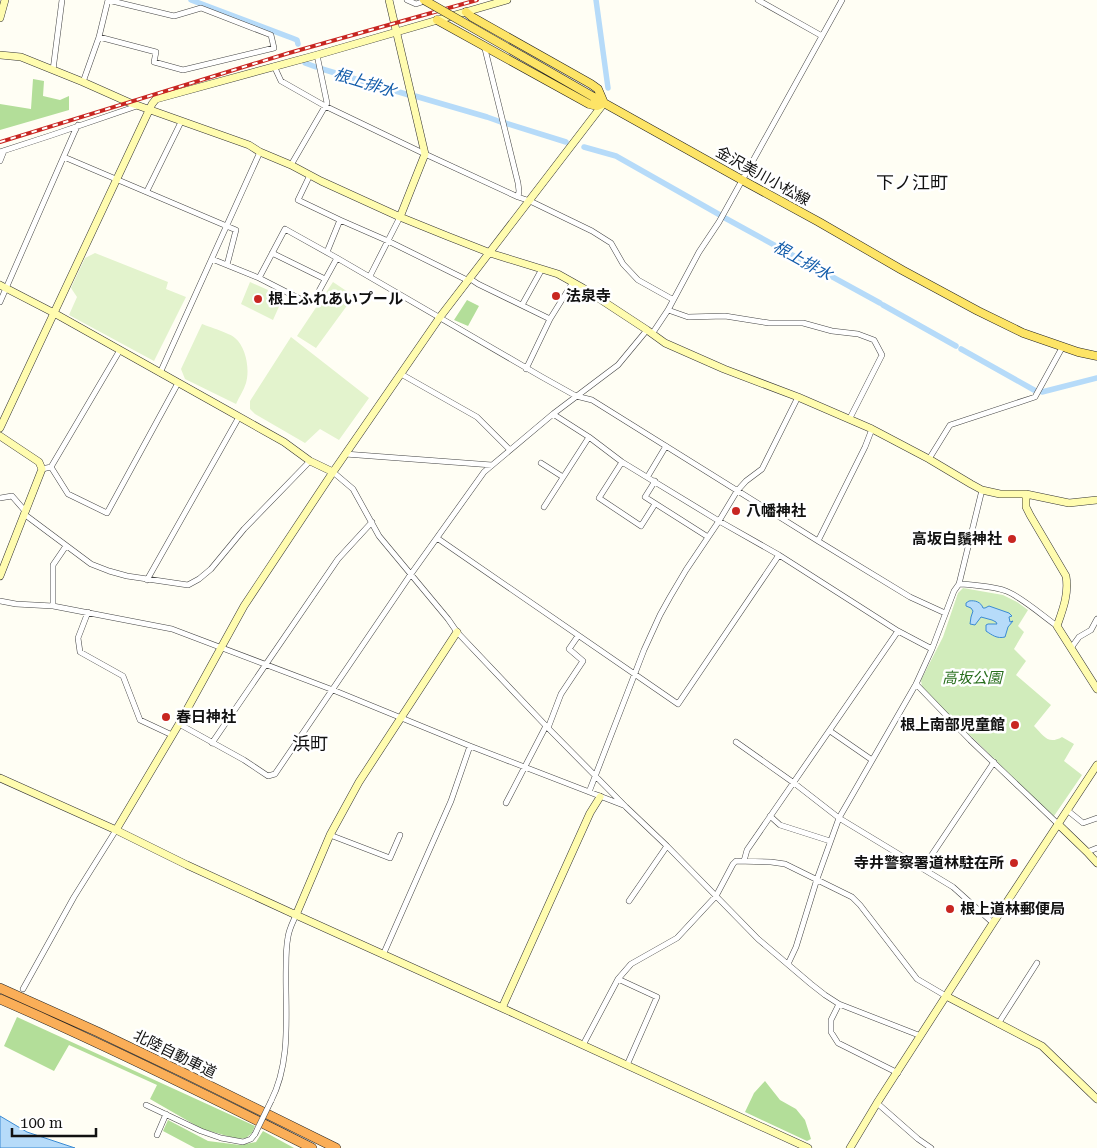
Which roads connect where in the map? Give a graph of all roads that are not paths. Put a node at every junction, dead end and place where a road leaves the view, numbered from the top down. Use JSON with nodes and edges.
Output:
{"nodes":[{"id":1,"x":5,"y":0,"type":"edge"},
{"id":2,"x":62,"y":0,"type":"edge"},
{"id":3,"x":108,"y":0,"type":"edge"},
{"id":4,"x":389,"y":0,"type":"edge"},
{"id":5,"x":407,"y":0,"type":"edge"},
{"id":6,"x":426,"y":0,"type":"edge"},
{"id":7,"x":507,"y":0,"type":"edge"},
{"id":8,"x":758,"y":0,"type":"edge"},
{"id":9,"x":842,"y":0,"type":"edge"},
{"id":10,"x":466,"y":12,"type":"junction"},
{"id":11,"x":0,"y":18,"type":"edge"},
{"id":12,"x":436,"y":20,"type":"junction"},
{"id":13,"x":396,"y":32,"type":"junction"},
{"id":14,"x":822,"y":36,"type":"junction"},
{"id":15,"x":99,"y":37,"type":"junction"},
{"id":16,"x":484,"y":45,"type":"junction"},
{"id":17,"x":316,"y":54,"type":"junction"},
{"id":18,"x":0,"y":55,"type":"edge"},
{"id":19,"x":274,"y":66,"type":"junction"},
{"id":20,"x":52,"y":70,"type":"junction"},
{"id":21,"x":84,"y":82,"type":"junction"},
{"id":22,"x":604,"y":104,"type":"junction"},
{"id":23,"x":137,"y":106,"type":"junction"},
{"id":24,"x":325,"y":106,"type":"junction"},
{"id":25,"x":149,"y":110,"type":"junction"},
{"id":26,"x":181,"y":122,"type":"junction"},
{"id":27,"x":78,"y":125,"type":"junction"},
{"id":28,"x":2,"y":151,"type":"edge"},
{"id":29,"x":260,"y":152,"type":"junction"},
{"id":30,"x":425,"y":154,"type":"junction"},
{"id":31,"x":64,"y":157,"type":"junction"},
{"id":32,"x":0,"y":161,"type":"edge"},
{"id":33,"x":291,"y":165,"type":"junction"},
{"id":34,"x":310,"y":175,"type":"junction"},
{"id":35,"x":116,"y":179,"type":"junction"},
{"id":36,"x":742,"y":180,"type":"junction"},
{"id":37,"x":147,"y":191,"type":"junction"},
{"id":38,"x":518,"y":197,"type":"junction"},
{"id":39,"x":530,"y":201,"type":"junction"},
{"id":40,"x":400,"y":217,"type":"junction"},
{"id":41,"x":340,"y":220,"type":"junction"},
{"id":42,"x":226,"y":226,"type":"junction"},
{"id":43,"x":388,"y":241,"type":"junction"},
{"id":44,"x":326,"y":252,"type":"junction"},
{"id":45,"x":489,"y":252,"type":"junction"},
{"id":46,"x":272,"y":253,"type":"junction"},
{"id":47,"x":337,"y":258,"type":"junction"},
{"id":48,"x":212,"y":259,"type":"junction"},
{"id":49,"x":226,"y":265,"type":"junction"},
{"id":50,"x":542,"y":269,"type":"junction"},
{"id":51,"x":370,"y":276,"type":"junction"},
{"id":52,"x":259,"y":278,"type":"junction"},
{"id":53,"x":325,"y":279,"type":"junction"},
{"id":54,"x":468,"y":279,"type":"junction"},
{"id":55,"x":573,"y":282,"type":"junction"},
{"id":56,"x":3,"y":287,"type":"edge"},
{"id":57,"x":672,"y":299,"type":"junction"},
{"id":58,"x":0,"y":302,"type":"edge"},
{"id":59,"x":522,"y":305,"type":"junction"},
{"id":60,"x":668,"y":310,"type":"junction"},
{"id":61,"x":54,"y":313,"type":"junction"},
{"id":62,"x":440,"y":317,"type":"junction"},
{"id":63,"x":550,"y":319,"type":"junction"},
{"id":64,"x":649,"y":332,"type":"junction"},
{"id":65,"x":1063,"y":346,"type":"junction"},
{"id":66,"x":120,"y":350,"type":"junction"},
{"id":67,"x":1097,"y":356,"type":"edge"},
{"id":68,"x":526,"y":369,"type":"junction"},
{"id":69,"x":160,"y":373,"type":"junction"},
{"id":70,"x":401,"y":374,"type":"junction"},
{"id":71,"x":178,"y":383,"type":"junction"},
{"id":72,"x":576,"y":396,"type":"junction"},
{"id":73,"x":798,"y":397,"type":"junction"},
{"id":74,"x":553,"y":414,"type":"junction"},
{"id":75,"x":239,"y":417,"type":"junction"},
{"id":76,"x":850,"y":418,"type":"junction"},
{"id":77,"x":0,"y":428,"type":"edge"},
{"id":78,"x":872,"y":428,"type":"junction"},
{"id":79,"x":0,"y":436,"type":"edge"},
{"id":80,"x":589,"y":437,"type":"junction"},
{"id":81,"x":666,"y":446,"type":"junction"},
{"id":82,"x":510,"y":450,"type":"junction"},
{"id":83,"x":345,"y":454,"type":"junction"},
{"id":84,"x":929,"y":459,"type":"junction"},
{"id":85,"x":310,"y":462,"type":"junction"},
{"id":86,"x":622,"y":462,"type":"junction"},
{"id":87,"x":541,"y":463,"type":"dead end"},
{"id":88,"x":492,"y":465,"type":"junction"},
{"id":89,"x":51,"y":466,"type":"junction"},
{"id":90,"x":42,"y":469,"type":"junction"},
{"id":91,"x":333,"y":472,"type":"junction"},
{"id":92,"x":648,"y":476,"type":"junction"},
{"id":93,"x":563,"y":477,"type":"junction"},
{"id":94,"x":655,"y":480,"type":"junction"},
{"id":95,"x":982,"y":490,"type":"junction"},
{"id":96,"x":737,"y":491,"type":"junction"},
{"id":97,"x":1026,"y":494,"type":"junction"},
{"id":98,"x":0,"y":498,"type":"edge"},
{"id":99,"x":1097,"y":500,"type":"edge"},
{"id":100,"x":655,"y":504,"type":"junction"},
{"id":101,"x":544,"y":506,"type":"dead end"},
{"id":102,"x":24,"y":512,"type":"junction"},
{"id":103,"x":719,"y":521,"type":"junction"},
{"id":104,"x":372,"y":522,"type":"junction"},
{"id":105,"x":708,"y":537,"type":"junction"},
{"id":106,"x":437,"y":538,"type":"junction"},
{"id":107,"x":818,"y":541,"type":"junction"},
{"id":108,"x":66,"y":546,"type":"junction"},
{"id":109,"x":779,"y":555,"type":"junction"},
{"id":110,"x":411,"y":574,"type":"junction"},
{"id":111,"x":0,"y":576,"type":"edge"},
{"id":112,"x":147,"y":580,"type":"junction"},
{"id":113,"x":959,"y":584,"type":"junction"},
{"id":114,"x":0,"y":601,"type":"edge"},
{"id":115,"x":53,"y":606,"type":"junction"},
{"id":116,"x":88,"y":612,"type":"junction"},
{"id":117,"x":946,"y":613,"type":"junction"},
{"id":118,"x":1097,"y":619,"type":"edge"},
{"id":119,"x":1057,"y":626,"type":"junction"},
{"id":120,"x":898,"y":631,"type":"junction"},
{"id":121,"x":457,"y":632,"type":"junction"},
{"id":122,"x":578,"y":636,"type":"junction"},
{"id":123,"x":222,"y":648,"type":"junction"},
{"id":124,"x":1071,"y":648,"type":"junction"},
{"id":125,"x":932,"y":649,"type":"junction"},
{"id":126,"x":265,"y":665,"type":"junction"},
{"id":127,"x":634,"y":674,"type":"junction"},
{"id":128,"x":916,"y":684,"type":"junction"},
{"id":129,"x":1097,"y":689,"type":"edge"},
{"id":130,"x":332,"y":690,"type":"junction"},
{"id":131,"x":400,"y":717,"type":"junction"},
{"id":132,"x":179,"y":724,"type":"junction"},
{"id":133,"x":547,"y":727,"type":"junction"},
{"id":134,"x":830,"y":731,"type":"junction"},
{"id":135,"x":172,"y":735,"type":"junction"},
{"id":136,"x":736,"y":742,"type":"dead end"},
{"id":137,"x":212,"y":743,"type":"junction"},
{"id":138,"x":470,"y":746,"type":"junction"},
{"id":139,"x":872,"y":760,"type":"junction"},
{"id":140,"x":994,"y":762,"type":"junction"},
{"id":141,"x":1097,"y":765,"type":"edge"},
{"id":142,"x":524,"y":767,"type":"junction"},
{"id":143,"x":596,"y":775,"type":"junction"},
{"id":144,"x":0,"y":778,"type":"edge"},
{"id":145,"x":794,"y":783,"type":"junction"},
{"id":146,"x":589,"y":792,"type":"junction"},
{"id":147,"x":600,"y":797,"type":"junction"},
{"id":148,"x":506,"y":803,"type":"dead end"},
{"id":149,"x":626,"y":806,"type":"junction"},
{"id":150,"x":1067,"y":810,"type":"junction"},
{"id":151,"x":770,"y":816,"type":"junction"},
{"id":152,"x":839,"y":818,"type":"junction"},
{"id":153,"x":1097,"y":818,"type":"edge"},
{"id":154,"x":1058,"y":824,"type":"junction"},
{"id":155,"x":116,"y":830,"type":"junction"},
{"id":156,"x":330,"y":835,"type":"junction"},
{"id":157,"x":400,"y":835,"type":"dead end"},
{"id":158,"x":830,"y":841,"type":"junction"},
{"id":159,"x":667,"y":846,"type":"junction"},
{"id":160,"x":1097,"y":848,"type":"edge"},
{"id":161,"x":1087,"y":852,"type":"junction"},
{"id":162,"x":744,"y":861,"type":"junction"},
{"id":163,"x":1097,"y":863,"type":"edge"},
{"id":164,"x":922,"y":868,"type":"junction"},
{"id":165,"x":817,"y":879,"type":"junction"},
{"id":166,"x":716,"y":896,"type":"junction"},
{"id":167,"x":629,"y":901,"type":"dead end"},
{"id":168,"x":296,"y":915,"type":"junction"},
{"id":169,"x":993,"y":923,"type":"junction"},
{"id":170,"x":384,"y":955,"type":"junction"},
{"id":171,"x":1037,"y":963,"type":"dead end"},
{"id":172,"x":788,"y":964,"type":"junction"},
{"id":173,"x":618,"y":979,"type":"junction"},
{"id":174,"x":0,"y":988,"type":"edge"},
{"id":175,"x":23,"y":989,"type":"dead end"},
{"id":176,"x":946,"y":996,"type":"junction"},
{"id":177,"x":0,"y":999,"type":"edge"},
{"id":178,"x":839,"y":1004,"type":"junction"},
{"id":179,"x":502,"y":1008,"type":"junction"},
{"id":180,"x":998,"y":1024,"type":"junction"},
{"id":181,"x":921,"y":1036,"type":"junction"},
{"id":182,"x":583,"y":1045,"type":"junction"},
{"id":183,"x":626,"y":1065,"type":"junction"},
{"id":184,"x":898,"y":1073,"type":"junction"},
{"id":185,"x":1097,"y":1099,"type":"edge"},
{"id":186,"x":877,"y":1103,"type":"junction"},
{"id":187,"x":146,"y":1105,"type":"dead end"},
{"id":188,"x":166,"y":1114,"type":"junction"},
{"id":189,"x":157,"y":1135,"type":"dead end"},
{"id":190,"x":312,"y":1148,"type":"edge"},
{"id":191,"x":336,"y":1148,"type":"edge"},
{"id":192,"x":808,"y":1148,"type":"edge"},
{"id":193,"x":850,"y":1148,"type":"edge"},
{"id":194,"x":930,"y":1148,"type":"edge"}],
"edges":[{"from":1,"to":11,"type":"street"},
{"from":2,"to":20,"type":"street"},
{"from":3,"to":15,"type":"street"},
{"from":3,"to":15,"type":"street"},
{"from":4,"to":13,"type":"street"},
{"from":5,"to":6,"type":"street"},
{"from":6,"to":22,"type":"main road","name":"金沢美川小松線","bridge":true},
{"from":7,"to":10,"type":"street"},
{"from":8,"to":14,"type":"street"},
{"from":9,"to":14,"type":"street"},
{"from":10,"to":12,"type":"street"},
{"from":10,"to":22,"type":"main road"},
{"from":12,"to":13,"type":"street"},
{"from":12,"to":16,"type":"main road"},
{"from":13,"to":17,"type":"street"},
{"from":13,"to":30,"type":"street"},
{"from":14,"to":36,"type":"street"},
{"from":15,"to":21,"type":"street"},
{"from":16,"to":22,"type":"main road"},
{"from":16,"to":38,"type":"street"},
{"from":17,"to":19,"type":"street"},
{"from":17,"to":24,"type":"street"},
{"from":18,"to":20,"type":"street"},
{"from":19,"to":24,"type":"street"},
{"from":19,"to":25,"type":"street"},
{"from":20,"to":21,"type":"street"},
{"from":21,"to":23,"type":"street"},
{"from":22,"to":36,"type":"main road","name":"金沢美川小松線"},
{"from":22,"to":39,"type":"street"},
{"from":23,"to":25,"type":"street"},
{"from":23,"to":27,"type":"street"},
{"from":24,"to":30,"type":"street"},
{"from":24,"to":33,"type":"street"},
{"from":25,"to":26,"type":"street"},
{"from":25,"to":35,"type":"street"},
{"from":26,"to":29,"type":"street"},
{"from":26,"to":37,"type":"street"},
{"from":27,"to":28,"type":"street"},
{"from":27,"to":31,"type":"street"},
{"from":28,"to":32,"type":"street"},
{"from":29,"to":33,"type":"street"},
{"from":29,"to":42,"type":"street"},
{"from":30,"to":38,"type":"street"},
{"from":30,"to":40,"type":"street"},
{"from":31,"to":35,"type":"street"},
{"from":31,"to":56,"type":"street"},
{"from":33,"to":34,"type":"street"},
{"from":34,"to":40,"type":"street"},
{"from":34,"to":41,"type":"street"},
{"from":35,"to":37,"type":"street"},
{"from":35,"to":61,"type":"street"},
{"from":36,"to":57,"type":"street"},
{"from":36,"to":65,"type":"main road","name":"金沢美川小松線"},
{"from":37,"to":42,"type":"street"},
{"from":38,"to":39,"type":"street"},
{"from":39,"to":45,"type":"street"},
{"from":39,"to":57,"type":"street"},
{"from":40,"to":43,"type":"street"},
{"from":40,"to":45,"type":"street"},
{"from":41,"to":43,"type":"street"},
{"from":41,"to":44,"type":"street"},
{"from":42,"to":48,"type":"street"},
{"from":42,"to":49,"type":"street"},
{"from":43,"to":51,"type":"street"},
{"from":43,"to":54,"type":"street"},
{"from":44,"to":46,"type":"street"},
{"from":44,"to":47,"type":"street"},
{"from":45,"to":50,"type":"street"},
{"from":45,"to":54,"type":"street"},
{"from":46,"to":52,"type":"street"},
{"from":46,"to":53,"type":"street"},
{"from":47,"to":51,"type":"street"},
{"from":47,"to":53,"type":"street"},
{"from":48,"to":49,"type":"street"},
{"from":48,"to":69,"type":"street"},
{"from":49,"to":52,"type":"street"},
{"from":50,"to":55,"type":"street"},
{"from":50,"to":59,"type":"street"},
{"from":51,"to":62,"type":"street"},
{"from":52,"to":53,"type":"street"},
{"from":54,"to":59,"type":"street"},
{"from":54,"to":62,"type":"street"},
{"from":55,"to":63,"type":"street"},
{"from":55,"to":64,"type":"street"},
{"from":56,"to":58,"type":"street"},
{"from":56,"to":61,"type":"street"},
{"from":57,"to":60,"type":"street"},
{"from":59,"to":63,"type":"street"},
{"from":60,"to":64,"type":"street"},
{"from":60,"to":76,"type":"street"},
{"from":61,"to":66,"type":"street"},
{"from":61,"to":77,"type":"street"},
{"from":62,"to":68,"type":"street"},
{"from":62,"to":70,"type":"street"},
{"from":63,"to":68,"type":"street"},
{"from":64,"to":72,"type":"street"},
{"from":64,"to":73,"type":"street"},
{"from":65,"to":67,"type":"main road","name":"金沢美川小松線"},
{"from":65,"to":84,"type":"street"},
{"from":66,"to":69,"type":"street"},
{"from":66,"to":89,"type":"street"},
{"from":68,"to":72,"type":"street"},
{"from":69,"to":71,"type":"street"},
{"from":70,"to":82,"type":"street"},
{"from":70,"to":83,"type":"street"},
{"from":71,"to":75,"type":"street"},
{"from":71,"to":89,"type":"street"},
{"from":72,"to":74,"type":"street"},
{"from":72,"to":81,"type":"street"},
{"from":73,"to":76,"type":"street"},
{"from":73,"to":96,"type":"street"},
{"from":74,"to":80,"type":"street"},
{"from":74,"to":82,"type":"street"},
{"from":75,"to":85,"type":"street"},
{"from":75,"to":112,"type":"street"},
{"from":76,"to":78,"type":"street"},
{"from":78,"to":84,"type":"street"},
{"from":78,"to":107,"type":"street"},
{"from":79,"to":90,"type":"street"},
{"from":80,"to":86,"type":"street"},
{"from":80,"to":93,"type":"street"},
{"from":81,"to":92,"type":"street"},
{"from":81,"to":96,"type":"street"},
{"from":82,"to":88,"type":"street"},
{"from":83,"to":88,"type":"street"},
{"from":83,"to":91,"type":"street"},
{"from":84,"to":95,"type":"street"},
{"from":85,"to":91,"type":"street"},
{"from":85,"to":112,"type":"street"},
{"from":86,"to":92,"type":"street"},
{"from":86,"to":100,"type":"street"},
{"from":87,"to":93,"type":"street"},
{"from":88,"to":106,"type":"street"},
{"from":89,"to":90,"type":"street"},
{"from":90,"to":102,"type":"street"},
{"from":91,"to":104,"type":"street"},
{"from":91,"to":123,"type":"street"},
{"from":92,"to":94,"type":"street"},
{"from":93,"to":101,"type":"street"},
{"from":94,"to":100,"type":"street"},
{"from":94,"to":103,"type":"street"},
{"from":95,"to":97,"type":"street"},
{"from":95,"to":113,"type":"street"},
{"from":96,"to":103,"type":"street"},
{"from":96,"to":107,"type":"street"},
{"from":97,"to":99,"type":"street"},
{"from":97,"to":119,"type":"street"},
{"from":98,"to":102,"type":"street"},
{"from":100,"to":105,"type":"street"},
{"from":102,"to":108,"type":"street"},
{"from":102,"to":111,"type":"street"},
{"from":103,"to":105,"type":"street"},
{"from":103,"to":109,"type":"street"},
{"from":104,"to":110,"type":"street"},
{"from":104,"to":126,"type":"street"},
{"from":105,"to":127,"type":"street"},
{"from":106,"to":110,"type":"street"},
{"from":106,"to":122,"type":"street"},
{"from":107,"to":117,"type":"street"},
{"from":108,"to":112,"type":"street"},
{"from":108,"to":115,"type":"street"},
{"from":109,"to":120,"type":"street"},
{"from":109,"to":127,"type":"street"},
{"from":110,"to":121,"type":"street"},
{"from":110,"to":130,"type":"street"},
{"from":113,"to":117,"type":"street"},
{"from":113,"to":119,"type":"street"},
{"from":114,"to":115,"type":"street"},
{"from":115,"to":116,"type":"street"},
{"from":116,"to":123,"type":"street"},
{"from":116,"to":135,"type":"street"},
{"from":117,"to":125,"type":"street"},
{"from":118,"to":124,"type":"street"},
{"from":119,"to":124,"type":"street"},
{"from":120,"to":125,"type":"street"},
{"from":120,"to":134,"type":"street"},
{"from":121,"to":131,"type":"street"},
{"from":121,"to":133,"type":"street"},
{"from":122,"to":127,"type":"street"},
{"from":122,"to":133,"type":"street"},
{"from":123,"to":126,"type":"street"},
{"from":123,"to":132,"type":"street"},
{"from":124,"to":129,"type":"street"},
{"from":125,"to":128,"type":"street"},
{"from":126,"to":130,"type":"street"},
{"from":126,"to":137,"type":"street"},
{"from":127,"to":143,"type":"street"},
{"from":128,"to":139,"type":"street"},
{"from":128,"to":140,"type":"street"},
{"from":130,"to":131,"type":"street"},
{"from":130,"to":137,"type":"street"},
{"from":131,"to":138,"type":"street"},
{"from":131,"to":156,"type":"street"},
{"from":132,"to":135,"type":"street"},
{"from":132,"to":137,"type":"street"},
{"from":133,"to":142,"type":"street"},
{"from":133,"to":143,"type":"street"},
{"from":134,"to":139,"type":"street"},
{"from":134,"to":145,"type":"street"},
{"from":135,"to":155,"type":"street"},
{"from":136,"to":145,"type":"street"},
{"from":138,"to":142,"type":"street"},
{"from":138,"to":170,"type":"street"},
{"from":139,"to":152,"type":"street"},
{"from":140,"to":154,"type":"street"},
{"from":140,"to":164,"type":"street"},
{"from":141,"to":150,"type":"street"},
{"from":142,"to":146,"type":"street"},
{"from":142,"to":148,"type":"street"},
{"from":143,"to":146,"type":"street"},
{"from":143,"to":149,"type":"street"},
{"from":144,"to":155,"type":"street"},
{"from":145,"to":151,"type":"street"},
{"from":145,"to":152,"type":"street"},
{"from":146,"to":147,"type":"street"},
{"from":147,"to":149,"type":"street"},
{"from":147,"to":179,"type":"street"},
{"from":149,"to":159,"type":"street"},
{"from":150,"to":153,"type":"street"},
{"from":150,"to":154,"type":"street"},
{"from":151,"to":158,"type":"street"},
{"from":151,"to":162,"type":"street"},
{"from":152,"to":158,"type":"street"},
{"from":152,"to":164,"type":"street"},
{"from":154,"to":161,"type":"street"},
{"from":154,"to":169,"type":"street"},
{"from":155,"to":168,"type":"street"},
{"from":155,"to":175,"type":"street"},
{"from":156,"to":157,"type":"street"},
{"from":156,"to":168,"type":"street"},
{"from":158,"to":165,"type":"street"},
{"from":159,"to":166,"type":"street"},
{"from":159,"to":167,"type":"street"},
{"from":160,"to":161,"type":"street"},
{"from":161,"to":163,"type":"street"},
{"from":162,"to":165,"type":"street"},
{"from":162,"to":166,"type":"street"},
{"from":164,"to":169,"type":"street"},
{"from":165,"to":172,"type":"street"},
{"from":165,"to":176,"type":"street"},
{"from":166,"to":172,"type":"street"},
{"from":166,"to":173,"type":"street"},
{"from":168,"to":170,"type":"street"},
{"from":168,"to":188,"type":"street","bridge":true},
{"from":169,"to":176,"type":"street"},
{"from":170,"to":179,"type":"street"},
{"from":171,"to":180,"type":"street"},
{"from":172,"to":178,"type":"street"},
{"from":173,"to":182,"type":"street"},
{"from":173,"to":183,"type":"street"},
{"from":174,"to":191,"type":"highway","name":"北陸自動車道"},
{"from":176,"to":180,"type":"street"},
{"from":176,"to":181,"type":"street"},
{"from":177,"to":190,"type":"highway","name":"北陸自動車道"},
{"from":178,"to":181,"type":"street"},
{"from":178,"to":184,"type":"street"},
{"from":179,"to":182,"type":"street"},
{"from":180,"to":185,"type":"street"},
{"from":181,"to":184,"type":"street"},
{"from":182,"to":183,"type":"street"},
{"from":183,"to":192,"type":"street"},
{"from":184,"to":186,"type":"street"},
{"from":186,"to":193,"type":"street"},
{"from":186,"to":194,"type":"street"},
{"from":187,"to":188,"type":"street"},
{"from":188,"to":189,"type":"street"}]}
